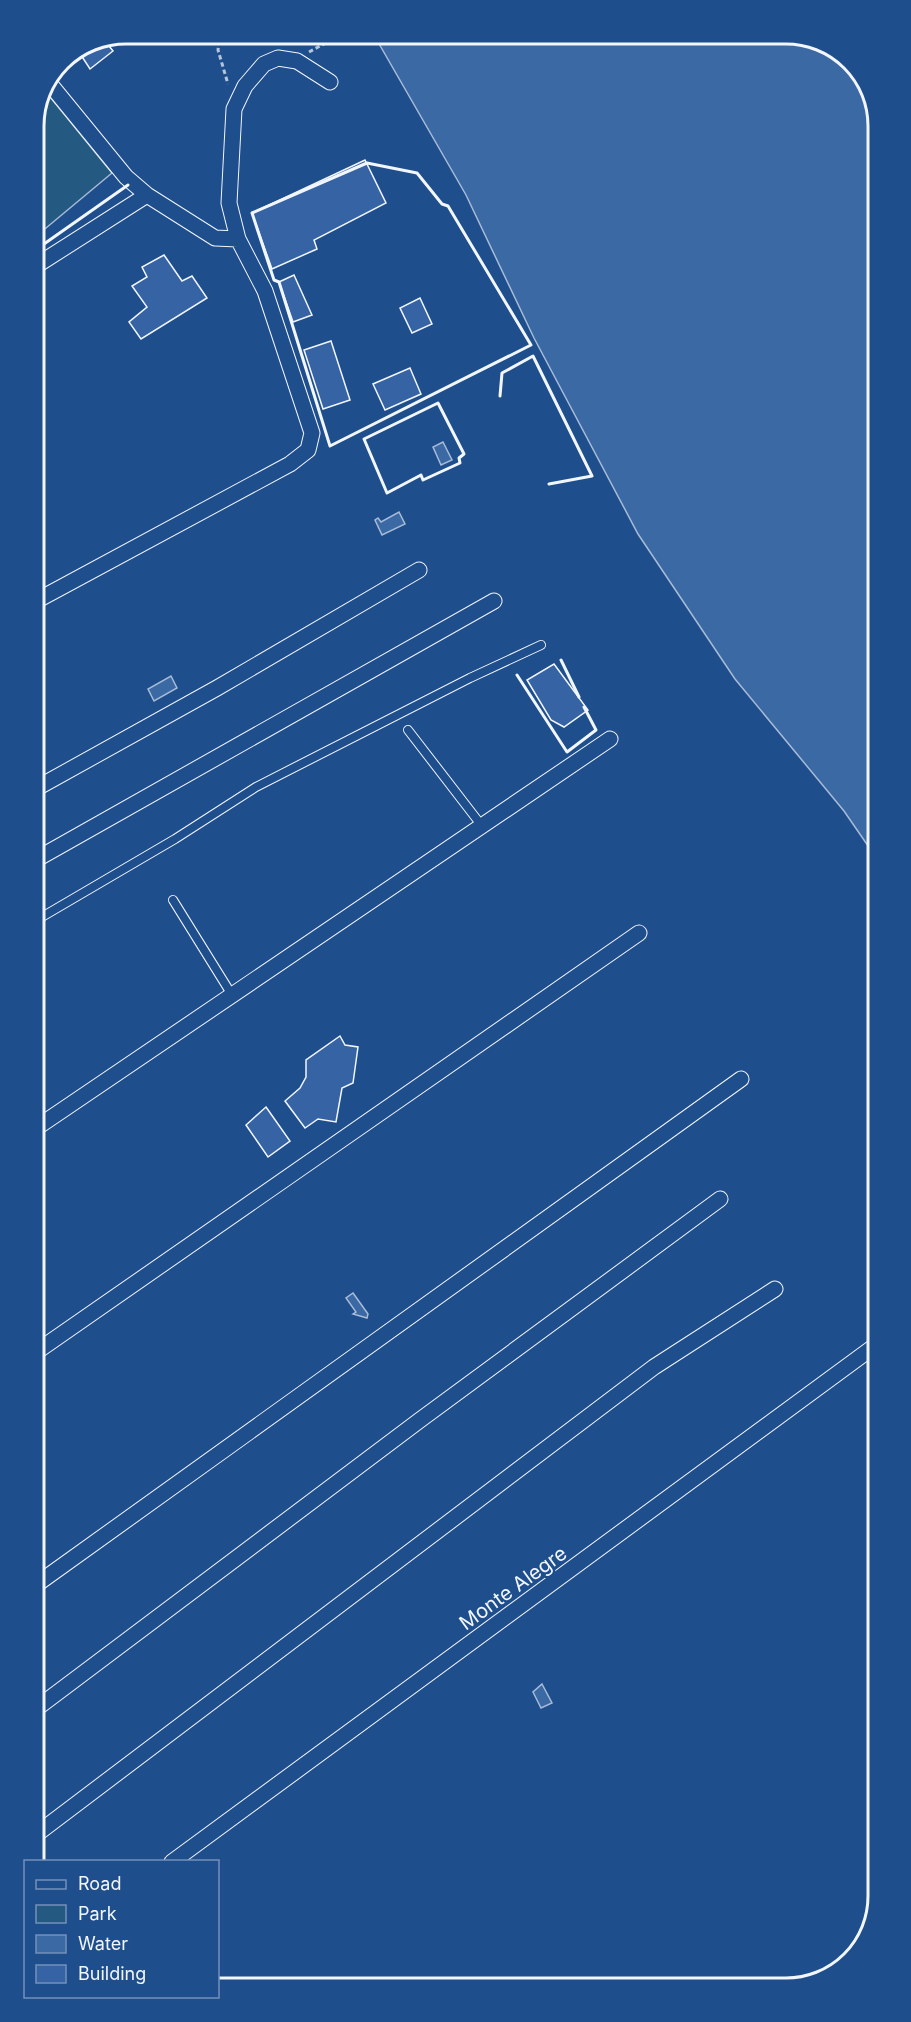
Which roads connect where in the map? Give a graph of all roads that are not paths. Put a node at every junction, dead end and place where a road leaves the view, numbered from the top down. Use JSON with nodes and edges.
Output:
{"nodes":[{"id":1,"x":330,"y":82,"type":"dead end"},
{"id":2,"x":53,"y":88,"type":"edge"},
{"id":3,"x":147,"y":195,"type":"junction"},
{"id":4,"x":238,"y":238,"type":"junction"},
{"id":5,"x":44,"y":261,"type":"edge"},
{"id":6,"x":419,"y":570,"type":"dead end"},
{"id":7,"x":44,"y":597,"type":"edge"},
{"id":8,"x":494,"y":601,"type":"dead end"},
{"id":9,"x":541,"y":645,"type":"dead end"},
{"id":10,"x":408,"y":730,"type":"dead end"},
{"id":11,"x":610,"y":739,"type":"dead end"},
{"id":12,"x":44,"y":784,"type":"edge"},
{"id":13,"x":482,"y":826,"type":"junction"},
{"id":14,"x":44,"y":855,"type":"edge"},
{"id":15,"x":173,"y":900,"type":"dead end"},
{"id":16,"x":44,"y":916,"type":"edge"},
{"id":17,"x":639,"y":933,"type":"dead end"},
{"id":18,"x":232,"y":995,"type":"junction"},
{"id":19,"x":741,"y":1079,"type":"dead end"},
{"id":20,"x":44,"y":1123,"type":"edge"},
{"id":21,"x":720,"y":1199,"type":"dead end"},
{"id":22,"x":776,"y":1289,"type":"dead end"},
{"id":23,"x":44,"y":1346,"type":"edge"},
{"id":24,"x":868,"y":1352,"type":"edge"},
{"id":25,"x":44,"y":1579,"type":"edge"},
{"id":26,"x":44,"y":1703,"type":"edge"},
{"id":27,"x":44,"y":1828,"type":"edge"},
{"id":28,"x":175,"y":1860,"type":"edge"}],
"edges":[{"from":1,"to":4,"type":"street"},
{"from":2,"to":3,"type":"street"},
{"from":3,"to":4,"type":"street"},
{"from":3,"to":5,"type":"street"},
{"from":4,"to":7,"type":"street"},
{"from":6,"to":12,"type":"street"},
{"from":8,"to":14,"type":"street"},
{"from":9,"to":16,"type":"lane"},
{"from":10,"to":13,"type":"lane"},
{"from":11,"to":13,"type":"street"},
{"from":13,"to":18,"type":"street"},
{"from":15,"to":18,"type":"lane"},
{"from":17,"to":23,"type":"street"},
{"from":18,"to":20,"type":"street"},
{"from":19,"to":25,"type":"street"},
{"from":21,"to":26,"type":"street"},
{"from":22,"to":27,"type":"street"},
{"from":24,"to":28,"type":"street","name":"Monte Alegre"}]}
